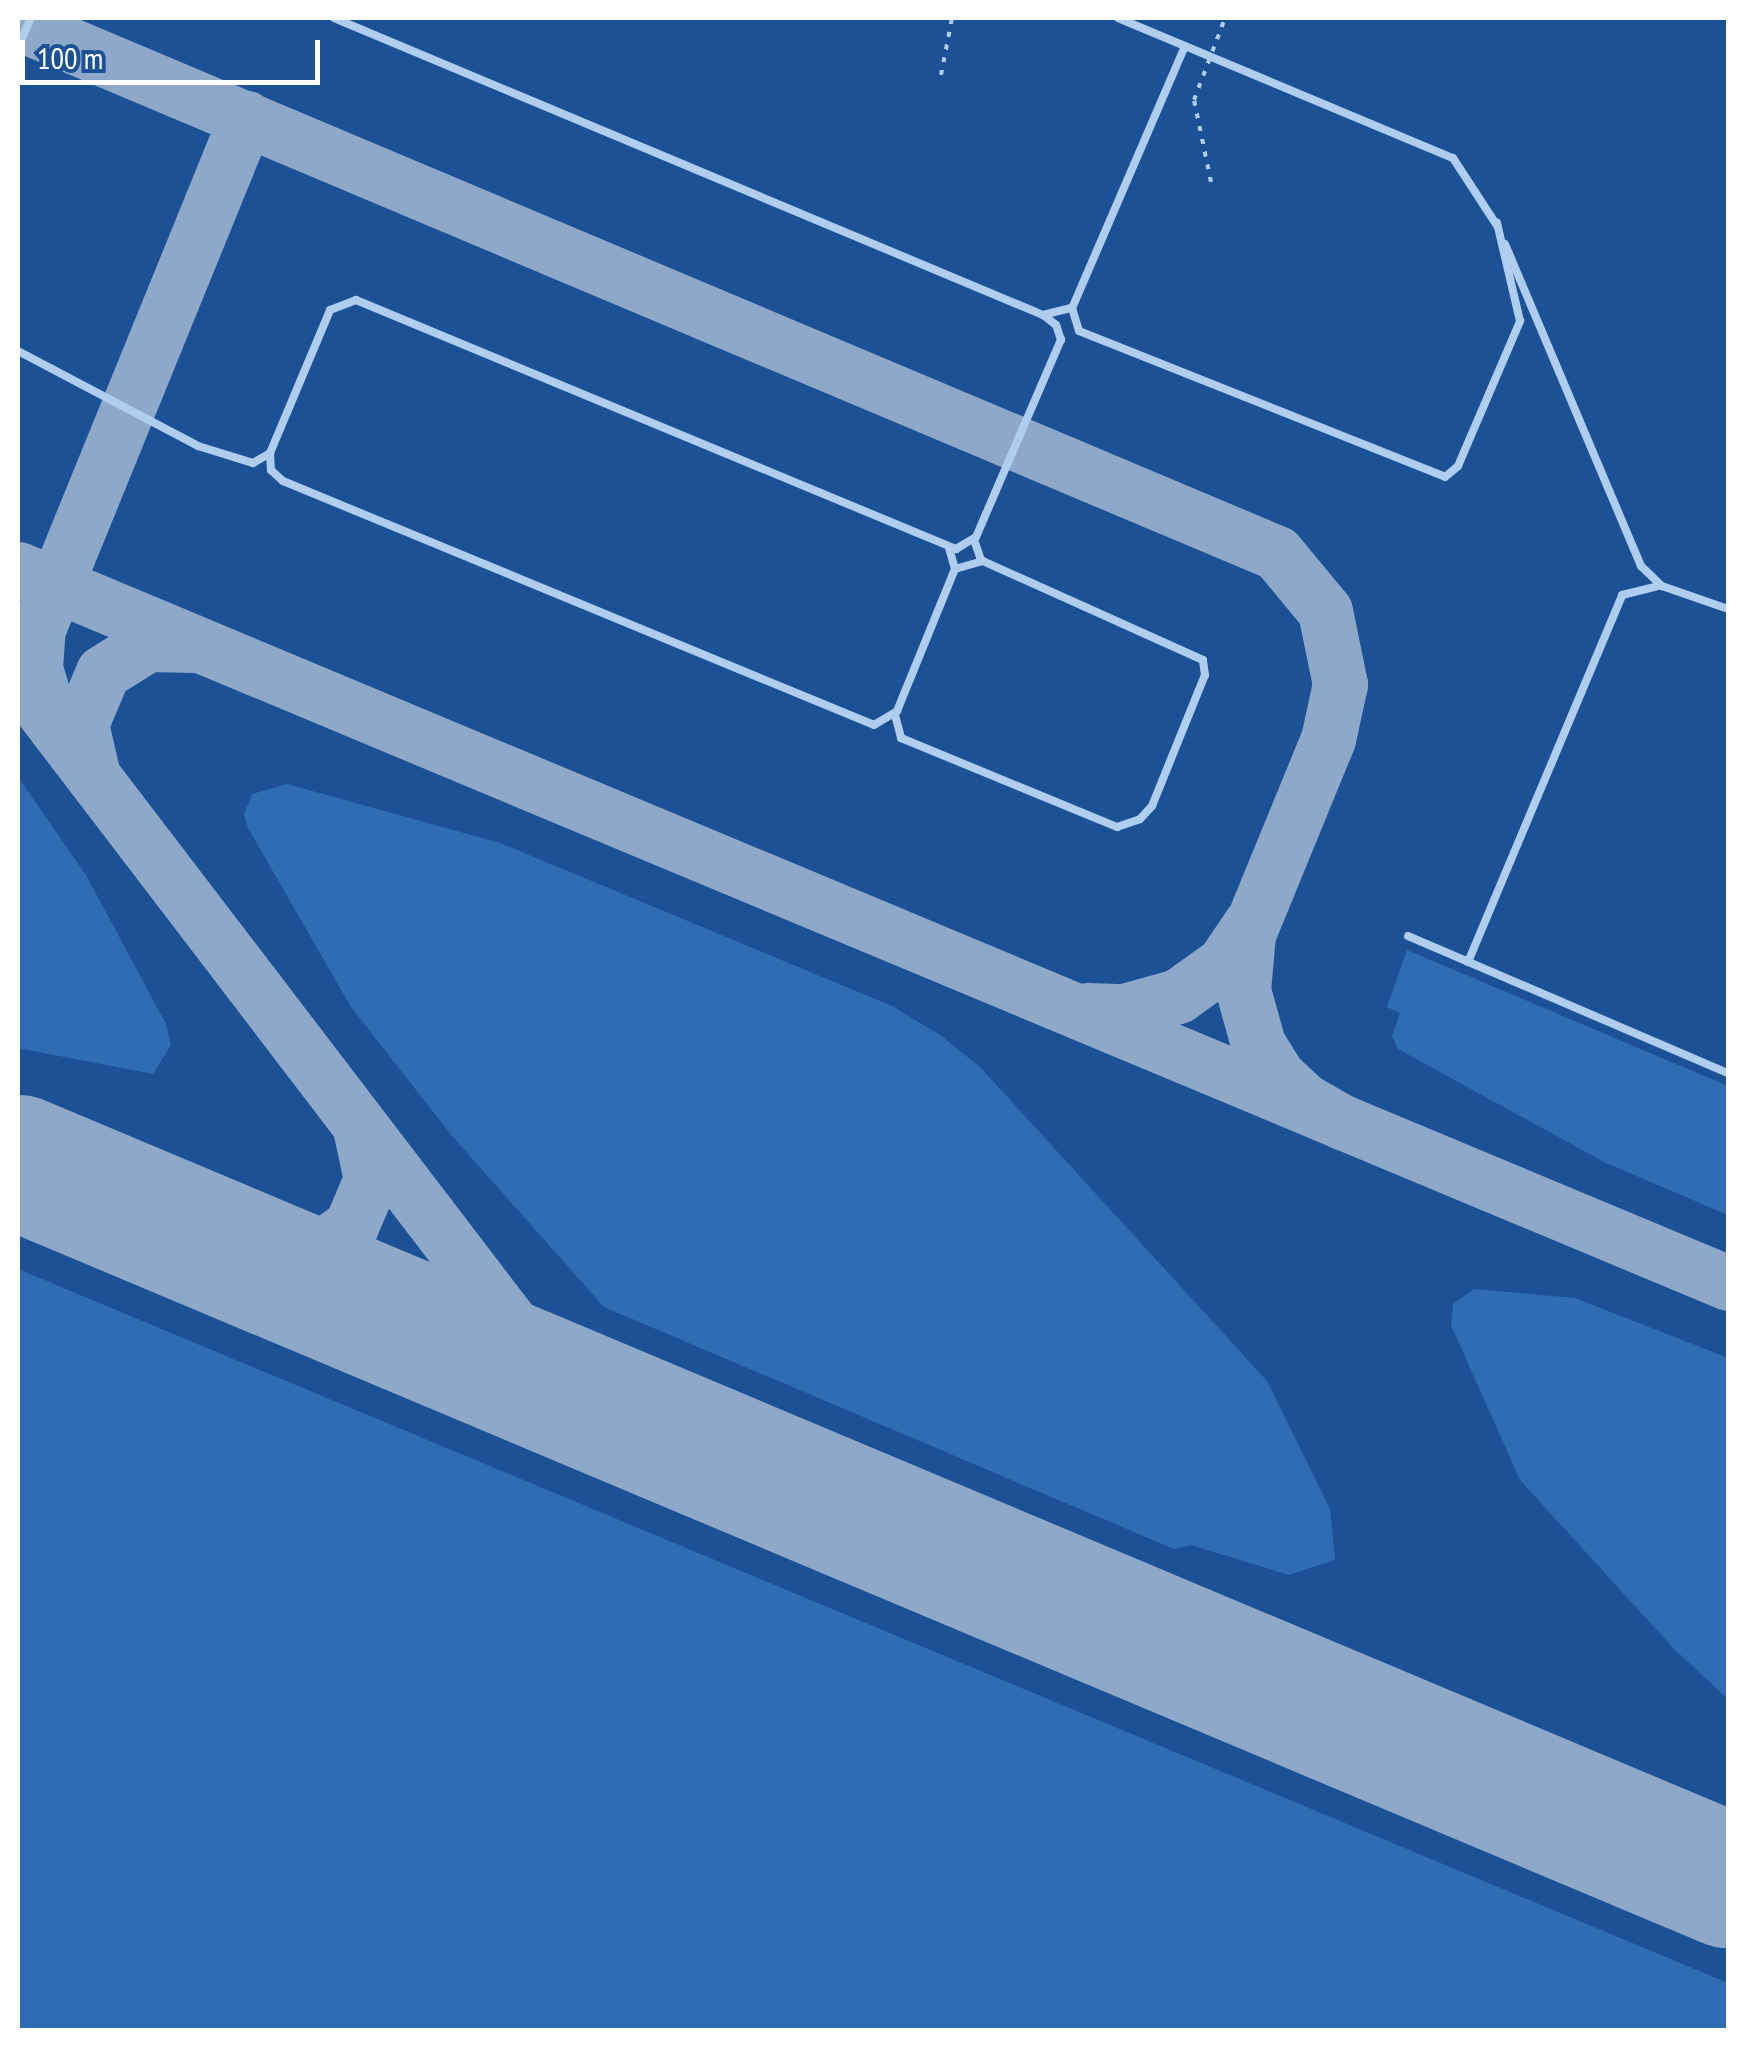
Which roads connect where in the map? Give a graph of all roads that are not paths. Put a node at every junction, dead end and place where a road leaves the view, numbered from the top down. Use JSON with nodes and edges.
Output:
{"nodes":[{"id":1,"x":30,"y":18,"type":"edge"},
{"id":2,"x":334,"y":18,"type":"edge"},
{"id":3,"x":1118,"y":18,"type":"edge"},
{"id":4,"x":1185,"y":46,"type":"junction"},
{"id":5,"x":18,"y":48,"type":"edge"},
{"id":6,"x":1497,"y":224,"type":"junction"},
{"id":7,"x":1072,"y":308,"type":"junction"},
{"id":8,"x":1043,"y":315,"type":"junction"},
{"id":9,"x":1086,"y":334,"type":"junction"},
{"id":10,"x":1061,"y":340,"type":"junction"},
{"id":11,"x":18,"y":351,"type":"edge"},
{"id":12,"x":270,"y":453,"type":"junction"},
{"id":13,"x":976,"y":536,"type":"junction"},
{"id":14,"x":949,"y":548,"type":"junction"},
{"id":15,"x":983,"y":561,"type":"junction"},
{"id":16,"x":955,"y":569,"type":"junction"},
{"id":17,"x":1669,"y":589,"type":"junction"},
{"id":18,"x":1728,"y":609,"type":"edge"},
{"id":19,"x":897,"y":711,"type":"junction"},
{"id":20,"x":1408,"y":936,"type":"dead end"},
{"id":21,"x":1468,"y":962,"type":"junction"},
{"id":22,"x":1728,"y":1073,"type":"edge"}],
"edges":[{"from":1,"to":5,"type":"lane"},
{"from":2,"to":8,"type":"lane"},
{"from":3,"to":4,"type":"lane"},
{"from":4,"to":6,"type":"lane"},
{"from":4,"to":7,"type":"lane"},
{"from":6,"to":9,"type":"lane"},
{"from":6,"to":17,"type":"lane"},
{"from":7,"to":8,"type":"lane"},
{"from":7,"to":9,"type":"lane"},
{"from":8,"to":10,"type":"lane"},
{"from":9,"to":10,"type":"lane"},
{"from":10,"to":13,"type":"lane"},
{"from":11,"to":12,"type":"lane"},
{"from":12,"to":14,"type":"lane"},
{"from":12,"to":19,"type":"lane"},
{"from":13,"to":14,"type":"lane"},
{"from":13,"to":15,"type":"lane"},
{"from":14,"to":16,"type":"lane"},
{"from":15,"to":16,"type":"lane"},
{"from":15,"to":19,"type":"lane"},
{"from":16,"to":19,"type":"lane"},
{"from":17,"to":18,"type":"lane"},
{"from":17,"to":21,"type":"lane"},
{"from":20,"to":21,"type":"lane"},
{"from":21,"to":22,"type":"lane"}]}
